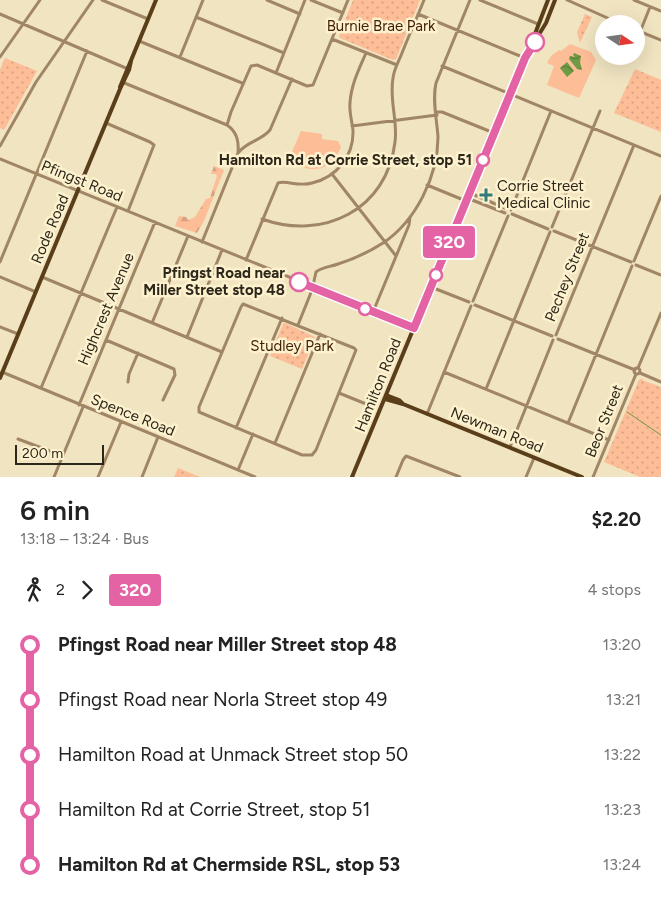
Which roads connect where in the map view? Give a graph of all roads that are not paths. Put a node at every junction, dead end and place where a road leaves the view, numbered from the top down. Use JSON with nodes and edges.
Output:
{"nodes":[{"id":1,"x":40,"y":0,"type":"edge"},
{"id":2,"x":93,"y":0,"type":"edge"},
{"id":3,"x":102,"y":0,"type":"edge"},
{"id":4,"x":156,"y":0,"type":"edge"},
{"id":5,"x":203,"y":0,"type":"edge"},
{"id":6,"x":267,"y":0,"type":"edge"},
{"id":7,"x":305,"y":0,"type":"edge"},
{"id":8,"x":312,"y":0,"type":"edge"},
{"id":9,"x":348,"y":0,"type":"edge"},
{"id":10,"x":424,"y":0,"type":"edge"},
{"id":11,"x":470,"y":0,"type":"edge"},
{"id":12,"x":480,"y":0,"type":"edge"},
{"id":13,"x":548,"y":0,"type":"edge"},
{"id":14,"x":555,"y":0,"type":"edge"},
{"id":15,"x":567,"y":0,"type":"edge"},
{"id":16,"x":634,"y":0,"type":"edge"},
{"id":17,"x":650,"y":7,"type":"junction"},
{"id":18,"x":661,"y":11,"type":"edge"},
{"id":19,"x":343,"y":13,"type":"junction"},
{"id":20,"x":0,"y":14,"type":"edge"},
{"id":21,"x":300,"y":14,"type":"junction"},
{"id":22,"x":418,"y":14,"type":"junction"},
{"id":23,"x":601,"y":15,"type":"edge"},
{"id":24,"x":196,"y":17,"type":"junction"},
{"id":25,"x":645,"y":17,"type":"edge"},
{"id":26,"x":148,"y":19,"type":"junction"},
{"id":27,"x":23,"y":24,"type":"junction"},
{"id":28,"x":538,"y":24,"type":"junction"},
{"id":29,"x":458,"y":30,"type":"junction"},
{"id":30,"x":645,"y":34,"type":"edge"},
{"id":31,"x":332,"y":39,"type":"junction"},
{"id":32,"x":661,"y":40,"type":"edge"},
{"id":33,"x":140,"y":41,"type":"junction"},
{"id":34,"x":64,"y":42,"type":"junction"},
{"id":35,"x":87,"y":51,"type":"junction"},
{"id":36,"x":528,"y":52,"type":"junction"},
{"id":37,"x":284,"y":53,"type":"junction"},
{"id":38,"x":366,"y":53,"type":"junction"},
{"id":39,"x":0,"y":57,"type":"edge"},
{"id":40,"x":180,"y":57,"type":"junction"},
{"id":41,"x":525,"y":58,"type":"junction"},
{"id":42,"x":397,"y":65,"type":"junction"},
{"id":43,"x":442,"y":66,"type":"junction"},
{"id":44,"x":128,"y":69,"type":"junction"},
{"id":45,"x":276,"y":73,"type":"junction"},
{"id":46,"x":292,"y":80,"type":"junction"},
{"id":47,"x":123,"y":82,"type":"junction"},
{"id":48,"x":242,"y":83,"type":"junction"},
{"id":49,"x":510,"y":94,"type":"junction"},
{"id":50,"x":552,"y":111,"type":"junction"},
{"id":51,"x":600,"y":111,"type":"dead end"},
{"id":52,"x":437,"y":113,"type":"junction"},
{"id":53,"x":394,"y":120,"type":"junction"},
{"id":54,"x":106,"y":123,"type":"junction"},
{"id":55,"x":227,"y":125,"type":"junction"},
{"id":56,"x":352,"y":126,"type":"junction"},
{"id":57,"x":593,"y":128,"type":"junction"},
{"id":58,"x":494,"y":133,"type":"junction"},
{"id":59,"x":634,"y":145,"type":"junction"},
{"id":60,"x":0,"y":146,"type":"edge"},
{"id":61,"x":238,"y":153,"type":"junction"},
{"id":62,"x":661,"y":156,"type":"edge"},
{"id":63,"x":0,"y":159,"type":"edge"},
{"id":64,"x":36,"y":174,"type":"junction"},
{"id":65,"x":332,"y":174,"type":"junction"},
{"id":66,"x":427,"y":185,"type":"junction"},
{"id":67,"x":78,"y":191,"type":"junction"},
{"id":68,"x":470,"y":193,"type":"junction"},
{"id":69,"x":661,"y":196,"type":"edge"},
{"id":70,"x":467,"y":200,"type":"junction"},
{"id":71,"x":117,"y":207,"type":"junction"},
{"id":72,"x":358,"y":208,"type":"junction"},
{"id":73,"x":128,"y":211,"type":"junction"},
{"id":74,"x":509,"y":212,"type":"junction"},
{"id":75,"x":410,"y":216,"type":"junction"},
{"id":76,"x":262,"y":220,"type":"junction"},
{"id":77,"x":155,"y":223,"type":"junction"},
{"id":78,"x":551,"y":230,"type":"junction"},
{"id":79,"x":188,"y":236,"type":"junction"},
{"id":80,"x":202,"y":242,"type":"junction"},
{"id":81,"x":385,"y":242,"type":"junction"},
{"id":82,"x":592,"y":247,"type":"junction"},
{"id":83,"x":222,"y":250,"type":"junction"},
{"id":84,"x":396,"y":256,"type":"junction"},
{"id":85,"x":246,"y":260,"type":"junction"},
{"id":86,"x":0,"y":262,"type":"edge"},
{"id":87,"x":633,"y":264,"type":"junction"},
{"id":88,"x":661,"y":275,"type":"edge"},
{"id":89,"x":0,"y":277,"type":"edge"},
{"id":90,"x":42,"y":277,"type":"junction"},
{"id":91,"x":312,"y":287,"type":"junction"},
{"id":92,"x":431,"y":287,"type":"junction"},
{"id":93,"x":36,"y":292,"type":"junction"},
{"id":94,"x":81,"y":293,"type":"junction"},
{"id":95,"x":472,"y":304,"type":"junction"},
{"id":96,"x":119,"y":309,"type":"junction"},
{"id":97,"x":373,"y":312,"type":"junction"},
{"id":98,"x":661,"y":313,"type":"edge"},
{"id":99,"x":282,"y":318,"type":"junction"},
{"id":100,"x":514,"y":320,"type":"junction"},
{"id":101,"x":152,"y":323,"type":"junction"},
{"id":102,"x":298,"y":325,"type":"junction"},
{"id":103,"x":0,"y":327,"type":"edge"},
{"id":104,"x":414,"y":328,"type":"junction"},
{"id":105,"x":18,"y":334,"type":"junction"},
{"id":106,"x":320,"y":334,"type":"junction"},
{"id":107,"x":187,"y":337,"type":"junction"},
{"id":108,"x":555,"y":337,"type":"junction"},
{"id":109,"x":106,"y":340,"type":"junction"},
{"id":110,"x":222,"y":352,"type":"junction"},
{"id":111,"x":138,"y":353,"type":"junction"},
{"id":112,"x":596,"y":354,"type":"junction"},
{"id":113,"x":637,"y":371,"type":"junction"},
{"id":114,"x":2,"y":372,"type":"junction"},
{"id":115,"x":444,"y":372,"type":"junction"},
{"id":116,"x":0,"y":378,"type":"edge"},
{"id":117,"x":128,"y":382,"type":"dead end"},
{"id":118,"x":661,"y":382,"type":"edge"},
{"id":119,"x":41,"y":389,"type":"junction"},
{"id":120,"x":486,"y":389,"type":"junction"},
{"id":121,"x":340,"y":393,"type":"junction"},
{"id":122,"x":386,"y":397,"type":"junction"},
{"id":123,"x":162,"y":400,"type":"dead end"},
{"id":124,"x":79,"y":405,"type":"junction"},
{"id":125,"x":83,"y":406,"type":"junction"},
{"id":126,"x":371,"y":406,"type":"dead end"},
{"id":127,"x":526,"y":406,"type":"junction"},
{"id":128,"x":427,"y":414,"type":"junction"},
{"id":129,"x":120,"y":422,"type":"junction"},
{"id":130,"x":568,"y":423,"type":"junction"},
{"id":131,"x":236,"y":428,"type":"junction"},
{"id":132,"x":253,"y":434,"type":"junction"},
{"id":133,"x":158,"y":437,"type":"junction"},
{"id":134,"x":18,"y":439,"type":"dead end"},
{"id":135,"x":609,"y":440,"type":"junction"},
{"id":136,"x":275,"y":443,"type":"junction"},
{"id":137,"x":510,"y":448,"type":"junction"},
{"id":138,"x":63,"y":456,"type":"junction"},
{"id":139,"x":534,"y":458,"type":"junction"},
{"id":140,"x":238,"y":470,"type":"junction"},
{"id":141,"x":54,"y":477,"type":"edge"},
{"id":142,"x":98,"y":477,"type":"edge"},
{"id":143,"x":142,"y":477,"type":"edge"},
{"id":144,"x":254,"y":477,"type":"edge"},
{"id":145,"x":352,"y":477,"type":"edge"},
{"id":146,"x":396,"y":477,"type":"edge"},
{"id":147,"x":460,"y":477,"type":"edge"},
{"id":148,"x":526,"y":477,"type":"edge"},
{"id":149,"x":582,"y":477,"type":"edge"},
{"id":150,"x":593,"y":477,"type":"edge"}],
"edges":[{"from":1,"to":27,"type":"street"},
{"from":2,"to":34,"type":"street"},
{"from":3,"to":26,"type":"street"},
{"from":4,"to":26,"type":"main road","name":"Rode Road"},
{"from":5,"to":24,"type":"street"},
{"from":6,"to":21,"type":"street"},
{"from":7,"to":21,"type":"street"},
{"from":8,"to":19,"type":"street"},
{"from":9,"to":19,"type":"street"},
{"from":10,"to":22,"type":"street"},
{"from":11,"to":29,"type":"street"},
{"from":12,"to":28,"type":"street"},
{"from":13,"to":28,"type":"main road","name":"Hamilton Road"},
{"from":14,"to":36,"type":"main road","name":"Hamilton Road"},
{"from":15,"to":23,"type":"street"},
{"from":16,"to":17,"type":"street"},
{"from":17,"to":18,"type":"street"},
{"from":17,"to":25,"type":"street"},
{"from":19,"to":31,"type":"street"},
{"from":20,"to":27,"type":"street"},
{"from":21,"to":37,"type":"street"},
{"from":22,"to":29,"type":"street"},
{"from":22,"to":42,"type":"street"},
{"from":24,"to":37,"type":"street"},
{"from":24,"to":40,"type":"street"},
{"from":26,"to":33,"type":"main road","name":"Rode Road"},
{"from":27,"to":34,"type":"street"},
{"from":27,"to":39,"type":"street"},
{"from":28,"to":36,"type":"main road","name":"Hamilton Road"},
{"from":29,"to":41,"type":"street"},
{"from":29,"to":43,"type":"street"},
{"from":30,"to":32,"type":"street"},
{"from":31,"to":38,"type":"street"},
{"from":31,"to":46,"type":"street"},
{"from":33,"to":40,"type":"street"},
{"from":33,"to":44,"type":"main road","name":"Rode Road"},
{"from":34,"to":35,"type":"street"},
{"from":34,"to":60,"type":"street"},
{"from":35,"to":44,"type":"street"},
{"from":35,"to":64,"type":"street"},
{"from":36,"to":41,"type":"main road","name":"Hamilton Road"},
{"from":37,"to":45,"type":"street"},
{"from":38,"to":42,"type":"street"},
{"from":38,"to":56,"type":"street"},
{"from":40,"to":48,"type":"street"},
{"from":41,"to":49,"type":"main road","name":"Hamilton Road"},
{"from":42,"to":53,"type":"street"},
{"from":43,"to":49,"type":"street"},
{"from":43,"to":52,"type":"street"},
{"from":44,"to":47,"type":"main road","name":"Rode Road"},
{"from":45,"to":46,"type":"street"},
{"from":45,"to":48,"type":"street"},
{"from":46,"to":61,"type":"street"},
{"from":47,"to":54,"type":"main road","name":"Rode Road"},
{"from":47,"to":55,"type":"street"},
{"from":48,"to":55,"type":"street"},
{"from":49,"to":50,"type":"street"},
{"from":49,"to":58,"type":"main road","name":"Hamilton Road"},
{"from":50,"to":57,"type":"street"},
{"from":50,"to":74,"type":"street"},
{"from":51,"to":57,"type":"street"},
{"from":52,"to":53,"type":"street"},
{"from":52,"to":58,"type":"street"},
{"from":52,"to":66,"type":"street"},
{"from":53,"to":56,"type":"street"},
{"from":53,"to":72,"type":"street"},
{"from":54,"to":67,"type":"main road","name":"Rode Road"},
{"from":54,"to":73,"type":"street"},
{"from":55,"to":61,"type":"street"},
{"from":56,"to":65,"type":"street"},
{"from":57,"to":59,"type":"street"},
{"from":57,"to":78,"type":"street"},
{"from":58,"to":68,"type":"main road","name":"Hamilton Road"},
{"from":59,"to":62,"type":"street"},
{"from":59,"to":82,"type":"street","name":"Pechey Street"},
{"from":61,"to":80,"type":"street"},
{"from":63,"to":64,"type":"street","name":"Pfingst Road"},
{"from":64,"to":67,"type":"street","name":"Pfingst Road"},
{"from":64,"to":86,"type":"street"},
{"from":65,"to":72,"type":"street"},
{"from":65,"to":76,"type":"street"},
{"from":66,"to":70,"type":"street"},
{"from":66,"to":75,"type":"street"},
{"from":67,"to":71,"type":"street","name":"Pfingst Road"},
{"from":67,"to":90,"type":"main road","name":"Rode Road"},
{"from":68,"to":70,"type":"main road","name":"Hamilton Road"},
{"from":68,"to":74,"type":"street"},
{"from":69,"to":87,"type":"street"},
{"from":70,"to":74,"type":"street"},
{"from":70,"to":92,"type":"main road","name":"Hamilton Road"},
{"from":71,"to":73,"type":"street","name":"Pfingst Road"},
{"from":71,"to":94,"type":"street"},
{"from":72,"to":76,"type":"street"},
{"from":72,"to":81,"type":"street"},
{"from":73,"to":77,"type":"street","name":"Pfingst Road"},
{"from":74,"to":78,"type":"street"},
{"from":74,"to":95,"type":"street"},
{"from":75,"to":81,"type":"street"},
{"from":75,"to":84,"type":"street"},
{"from":76,"to":85,"type":"street"},
{"from":77,"to":79,"type":"street","name":"Pfingst Road"},
{"from":77,"to":96,"type":"street","name":"Highcrest Avenue"},
{"from":78,"to":82,"type":"street"},
{"from":78,"to":100,"type":"street"},
{"from":79,"to":80,"type":"street","name":"Pfingst Road"},
{"from":79,"to":101,"type":"street"},
{"from":80,"to":83,"type":"street","name":"Pfingst Road"},
{"from":81,"to":84,"type":"street"},
{"from":81,"to":91,"type":"street"},
{"from":82,"to":87,"type":"street"},
{"from":82,"to":108,"type":"street","name":"Pechey Street"},
{"from":83,"to":85,"type":"street","name":"Pfingst Road"},
{"from":83,"to":107,"type":"street"},
{"from":84,"to":97,"type":"street"},
{"from":85,"to":91,"type":"street","name":"Pfingst Road"},
{"from":87,"to":88,"type":"street"},
{"from":87,"to":112,"type":"street"},
{"from":89,"to":93,"type":"street"},
{"from":90,"to":93,"type":"main road","name":"Rode Road"},
{"from":90,"to":94,"type":"street"},
{"from":91,"to":97,"type":"street","name":"Pfingst Road"},
{"from":91,"to":102,"type":"street"},
{"from":92,"to":95,"type":"street"},
{"from":92,"to":104,"type":"main road","name":"Hamilton Road"},
{"from":93,"to":105,"type":"main road","name":"Rode Road"},
{"from":94,"to":96,"type":"street"},
{"from":94,"to":119,"type":"street"},
{"from":95,"to":100,"type":"street"},
{"from":95,"to":115,"type":"street"},
{"from":96,"to":101,"type":"street"},
{"from":96,"to":109,"type":"street","name":"Highcrest Avenue"},
{"from":97,"to":104,"type":"street","name":"Pfingst Road"},
{"from":98,"to":113,"type":"street","name":"Beor Street"},
{"from":99,"to":102,"type":"street"},
{"from":99,"to":110,"type":"street"},
{"from":99,"to":131,"type":"street"},
{"from":100,"to":108,"type":"street"},
{"from":100,"to":120,"type":"street"},
{"from":101,"to":107,"type":"street"},
{"from":102,"to":106,"type":"street"},
{"from":103,"to":105,"type":"street"},
{"from":104,"to":122,"type":"main road","name":"Hamilton Road"},
{"from":105,"to":114,"type":"main road","name":"Rode Road"},
{"from":106,"to":121,"type":"street"},
{"from":106,"to":136,"type":"street"},
{"from":107,"to":110,"type":"street"},
{"from":108,"to":112,"type":"street"},
{"from":108,"to":127,"type":"street","name":"Pechey Street"},
{"from":109,"to":111,"type":"street"},
{"from":109,"to":124,"type":"street","name":"Highcrest Avenue"},
{"from":110,"to":131,"type":"street"},
{"from":111,"to":117,"type":"street"},
{"from":111,"to":123,"type":"street"},
{"from":112,"to":113,"type":"street"},
{"from":112,"to":130,"type":"street"},
{"from":113,"to":118,"type":"street"},
{"from":113,"to":135,"type":"street","name":"Beor Street"},
{"from":114,"to":116,"type":"main road","name":"Rode Road"},
{"from":114,"to":119,"type":"street","name":"Spence Road"},
{"from":115,"to":120,"type":"street"},
{"from":115,"to":128,"type":"street"},
{"from":119,"to":124,"type":"street","name":"Spence Road"},
{"from":120,"to":127,"type":"street"},
{"from":121,"to":126,"type":"street"},
{"from":121,"to":136,"type":"street"},
{"from":122,"to":128,"type":"main road","name":"Newman Road"},
{"from":122,"to":145,"type":"main road","name":"Hamilton Road"},
{"from":124,"to":125,"type":"street","name":"Spence Road"},
{"from":125,"to":129,"type":"street","name":"Spence Road"},
{"from":125,"to":138,"type":"street"},
{"from":127,"to":130,"type":"street"},
{"from":127,"to":137,"type":"street","name":"Pechey Street"},
{"from":128,"to":137,"type":"main road","name":"Newman Road"},
{"from":129,"to":133,"type":"street","name":"Spence Road"},
{"from":129,"to":142,"type":"street"},
{"from":130,"to":135,"type":"street"},
{"from":131,"to":132,"type":"street"},
{"from":132,"to":136,"type":"street"},
{"from":132,"to":140,"type":"street"},
{"from":133,"to":140,"type":"street","name":"Spence Road"},
{"from":133,"to":143,"type":"street"},
{"from":134,"to":138,"type":"street"},
{"from":135,"to":150,"type":"street","name":"Beor Street"},
{"from":137,"to":139,"type":"main road","name":"Newman Road"},
{"from":138,"to":141,"type":"street"},
{"from":139,"to":148,"type":"street"},
{"from":139,"to":149,"type":"main road","name":"Newman Road"},
{"from":140,"to":144,"type":"street","name":"Spence Road"},
{"from":146,"to":147,"type":"street"}]}
